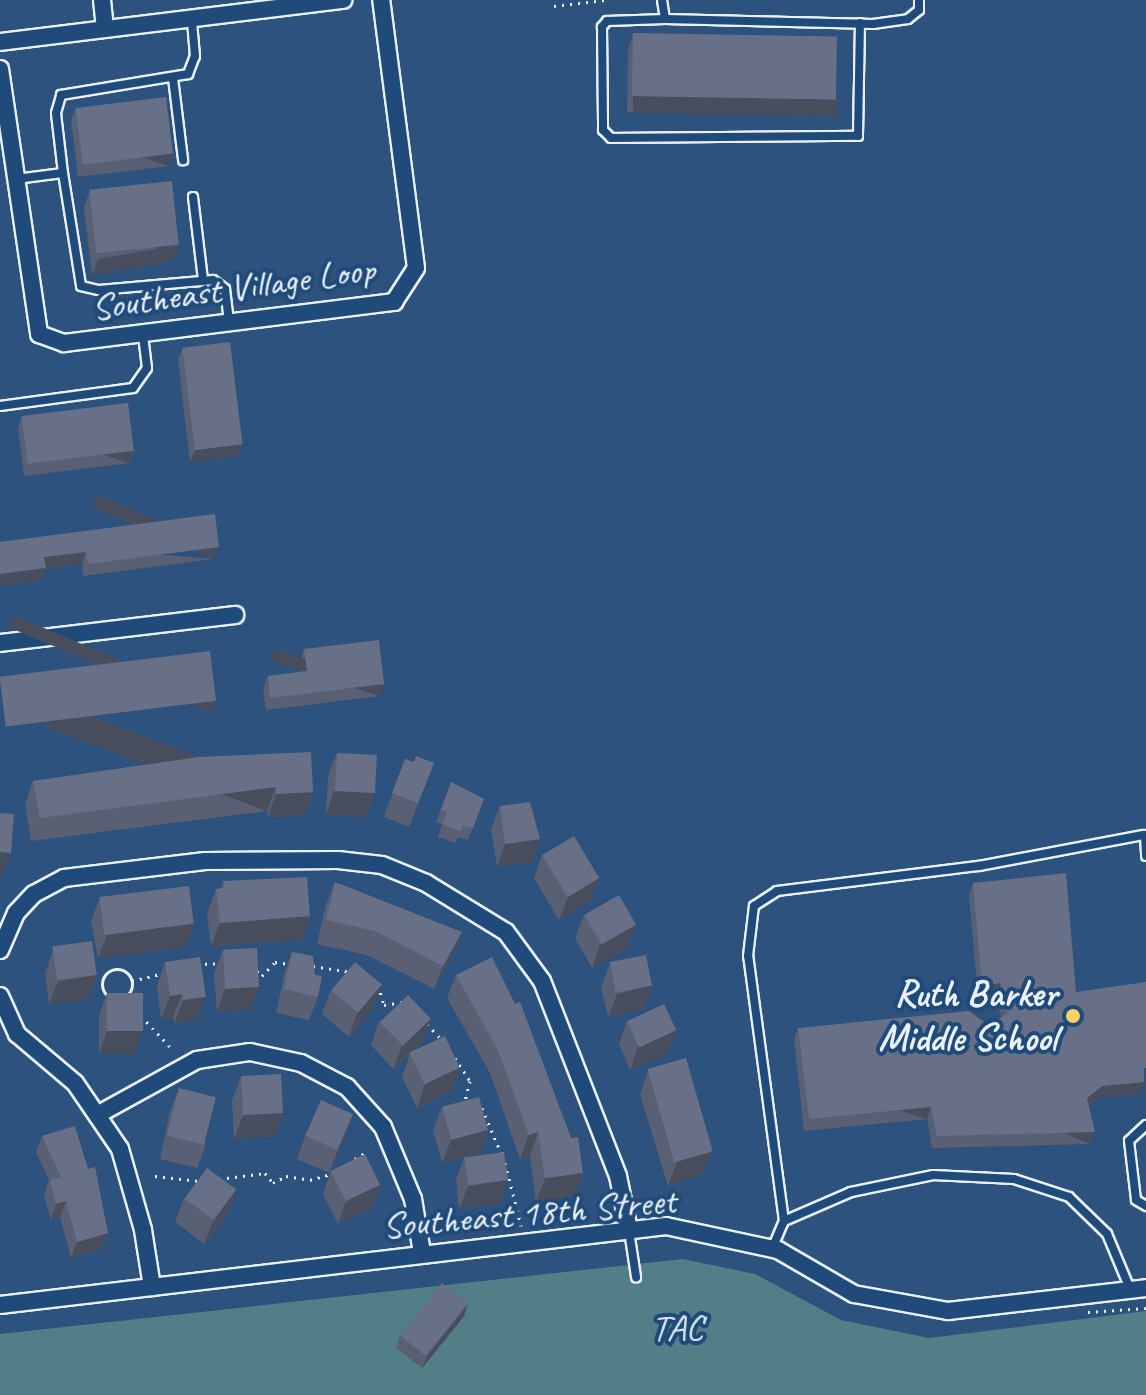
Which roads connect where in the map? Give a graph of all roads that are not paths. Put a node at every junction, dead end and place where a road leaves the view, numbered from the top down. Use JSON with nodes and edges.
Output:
{"nodes":[{"id":1,"x":102,"y":0,"type":"edge"},
{"id":2,"x":343,"y":0,"type":"edge"},
{"id":3,"x":381,"y":0,"type":"edge"},
{"id":4,"x":662,"y":0,"type":"edge"},
{"id":5,"x":919,"y":0,"type":"edge"},
{"id":6,"x":192,"y":18,"type":"junction"},
{"id":7,"x":665,"y":19,"type":"junction"},
{"id":8,"x":860,"y":23,"type":"junction"},
{"id":9,"x":105,"y":29,"type":"junction"},
{"id":10,"x":0,"y":42,"type":"edge"},
{"id":11,"x":0,"y":69,"type":"edge"},
{"id":12,"x":173,"y":78,"type":"junction"},
{"id":13,"x":5,"y":133,"type":"edge"},
{"id":14,"x":183,"y":160,"type":"dead end"},
{"id":15,"x":63,"y":173,"type":"junction"},
{"id":16,"x":16,"y":179,"type":"junction"},
{"id":17,"x":193,"y":197,"type":"dead end"},
{"id":18,"x":203,"y":280,"type":"junction"},
{"id":19,"x":229,"y":323,"type":"junction"},
{"id":20,"x":143,"y":333,"type":"junction"},
{"id":21,"x":0,"y":406,"type":"edge"},
{"id":22,"x":235,"y":615,"type":"dead end"},
{"id":23,"x":0,"y":643,"type":"edge"},
{"id":24,"x":1145,"y":835,"type":"edge"},
{"id":25,"x":1146,"y":856,"type":"edge"},
{"id":26,"x":1,"y":942,"type":"edge"},
{"id":27,"x":0,"y":996,"type":"edge"},
{"id":28,"x":5,"y":1025,"type":"edge"},
{"id":29,"x":97,"y":1115,"type":"junction"},
{"id":30,"x":1146,"y":1125,"type":"edge"},
{"id":31,"x":1146,"y":1206,"type":"edge"},
{"id":32,"x":784,"y":1221,"type":"junction"},
{"id":33,"x":629,"y":1230,"type":"junction"},
{"id":34,"x":772,"y":1249,"type":"junction"},
{"id":35,"x":422,"y":1253,"type":"junction"},
{"id":36,"x":636,"y":1277,"type":"dead end"},
{"id":37,"x":152,"y":1287,"type":"junction"},
{"id":38,"x":1138,"y":1288,"type":"edge"},
{"id":39,"x":0,"y":1305,"type":"edge"}],
"edges":[{"from":1,"to":9,"type":"street"},
{"from":2,"to":6,"type":"street"},
{"from":3,"to":19,"type":"street","name":"Southeast Village Loop"},
{"from":4,"to":7,"type":"lane"},
{"from":5,"to":8,"type":"lane"},
{"from":6,"to":9,"type":"street"},
{"from":6,"to":12,"type":"lane"},
{"from":7,"to":8,"type":"lane"},
{"from":7,"to":8,"type":"lane"},
{"from":9,"to":10,"type":"street"},
{"from":11,"to":13,"type":"street","name":"Southeast Village Loop"},
{"from":12,"to":14,"type":"lane"},
{"from":12,"to":15,"type":"lane"},
{"from":13,"to":16,"type":"street","name":"Southeast Village Loop"},
{"from":15,"to":16,"type":"lane"},
{"from":15,"to":18,"type":"lane"},
{"from":16,"to":20,"type":"street","name":"Southeast Village Loop"},
{"from":17,"to":18,"type":"lane"},
{"from":18,"to":19,"type":"lane"},
{"from":19,"to":20,"type":"street","name":"Southeast Village Loop"},
{"from":20,"to":21,"type":"lane"},
{"from":22,"to":23,"type":"street"},
{"from":24,"to":25,"type":"lane"},
{"from":24,"to":32,"type":"lane"},
{"from":26,"to":33,"type":"street"},
{"from":27,"to":28,"type":"street"},
{"from":28,"to":29,"type":"street"},
{"from":29,"to":35,"type":"street"},
{"from":29,"to":37,"type":"street"},
{"from":30,"to":31,"type":"lane"},
{"from":32,"to":34,"type":"lane"},
{"from":32,"to":38,"type":"lane"},
{"from":33,"to":34,"type":"street","name":"Southeast 18th Street"},
{"from":33,"to":35,"type":"street","name":"Southeast 18th Street"},
{"from":33,"to":36,"type":"lane"},
{"from":34,"to":38,"type":"street","name":"Southeast 18th Street"},
{"from":35,"to":37,"type":"street","name":"Southeast 18th Street"},
{"from":37,"to":39,"type":"street","name":"Southeast 18th Street"}]}
